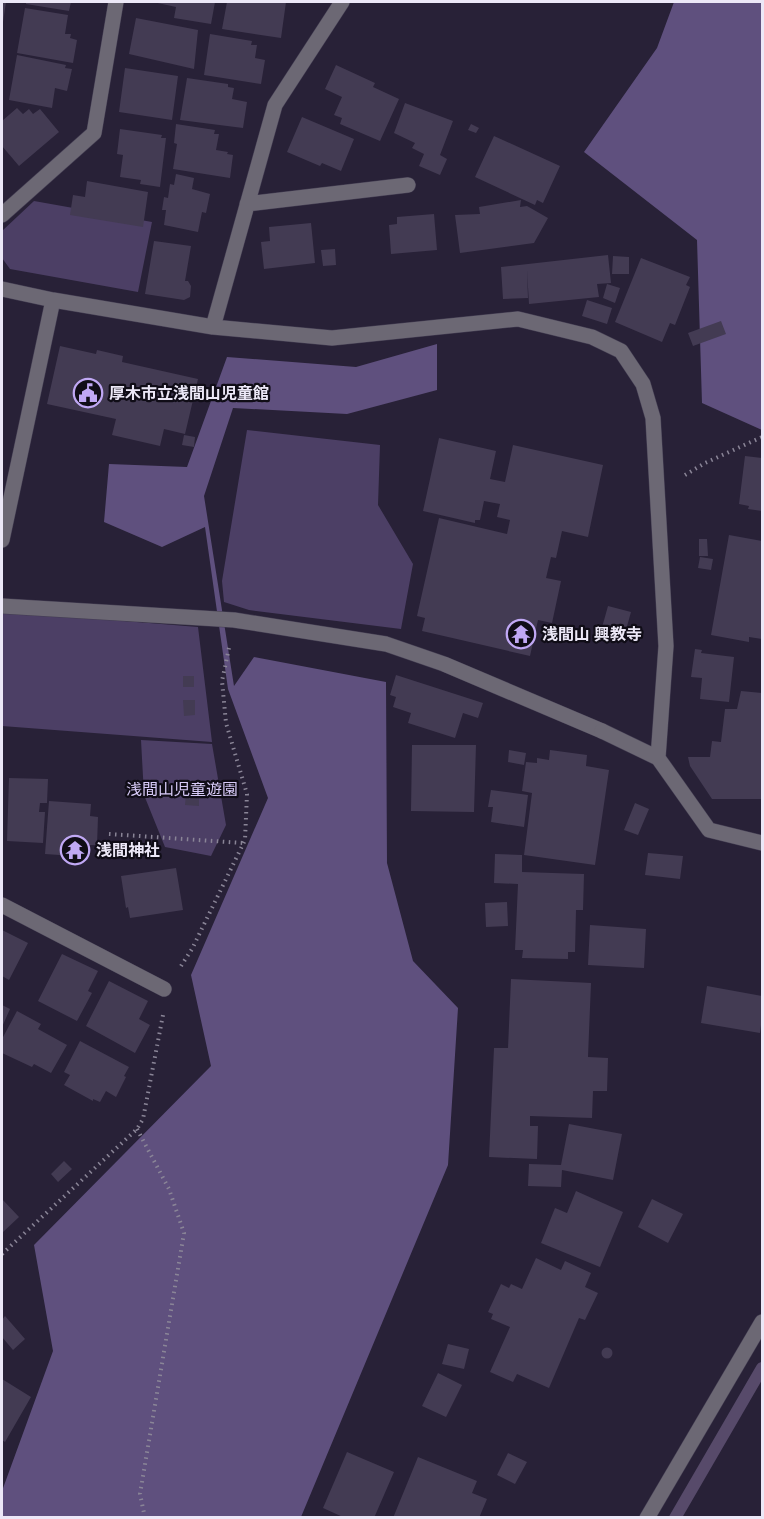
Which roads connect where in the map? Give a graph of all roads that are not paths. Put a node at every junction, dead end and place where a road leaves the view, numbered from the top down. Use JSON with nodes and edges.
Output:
{"nodes":[{"id":1,"x":116,"y":2,"type":"edge"},
{"id":2,"x":342,"y":2,"type":"edge"},
{"id":3,"x":408,"y":185,"type":"dead end"},
{"id":4,"x":247,"y":204,"type":"junction"},
{"id":5,"x":2,"y":215,"type":"edge"},
{"id":6,"x":2,"y":289,"type":"edge"},
{"id":7,"x":53,"y":300,"type":"junction"},
{"id":8,"x":213,"y":327,"type":"junction"},
{"id":9,"x":2,"y":540,"type":"edge"},
{"id":10,"x":2,"y":606,"type":"edge"},
{"id":11,"x":658,"y":758,"type":"junction"},
{"id":12,"x":762,"y":843,"type":"edge"},
{"id":13,"x":2,"y":906,"type":"edge"},
{"id":14,"x":164,"y":989,"type":"road end"},
{"id":15,"x":762,"y":1322,"type":"edge"},
{"id":16,"x":647,"y":1518,"type":"edge"}],
"edges":[{"from":1,"to":5,"type":"street"},
{"from":2,"to":4,"type":"street"},
{"from":3,"to":4,"type":"street"},
{"from":4,"to":8,"type":"street"},
{"from":6,"to":7,"type":"street"},
{"from":7,"to":8,"type":"street"},
{"from":7,"to":9,"type":"street"},
{"from":8,"to":11,"type":"street"},
{"from":10,"to":11,"type":"street"},
{"from":11,"to":12,"type":"street"},
{"from":13,"to":14,"type":"street"},
{"from":15,"to":16,"type":"street"}]}
